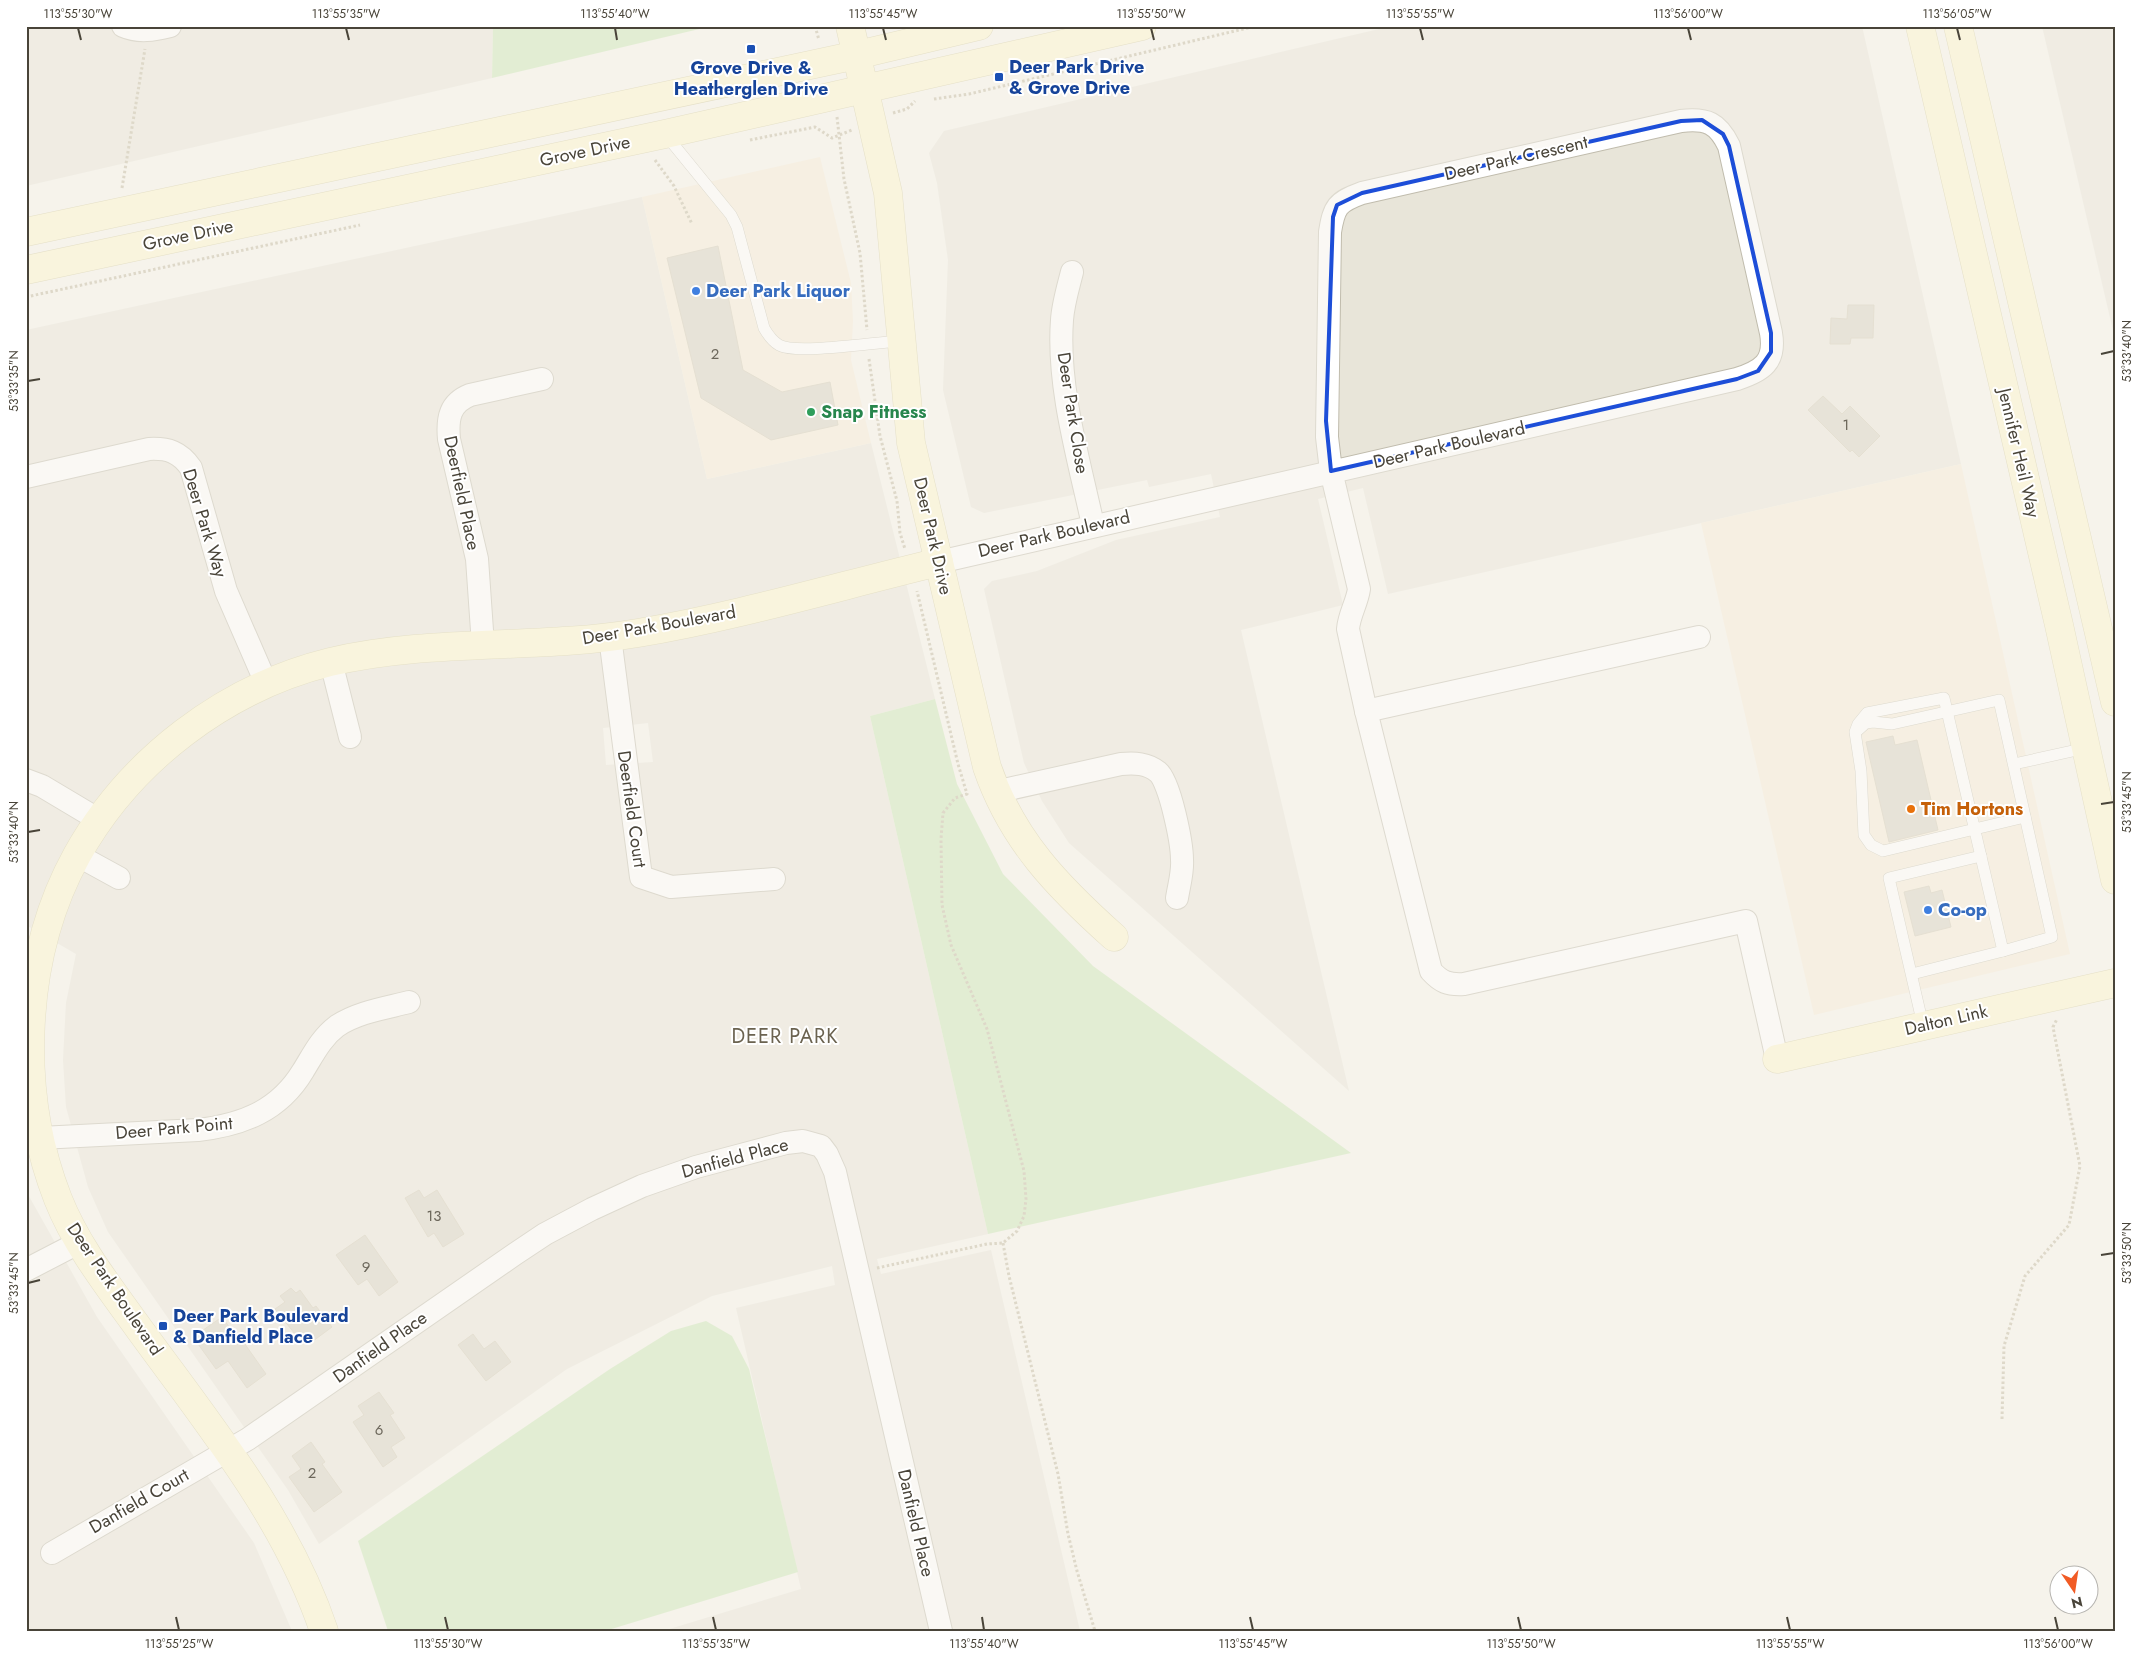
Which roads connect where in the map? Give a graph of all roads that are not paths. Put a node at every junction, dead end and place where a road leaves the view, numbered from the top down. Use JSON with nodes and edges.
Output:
{"nodes":[{"id":1,"x":123,"y":26,"type":"edge"},
{"id":2,"x":170,"y":26,"type":"edge"},
{"id":3,"x":850,"y":26,"type":"edge"},
{"id":4,"x":979,"y":26,"type":"edge"},
{"id":5,"x":1142,"y":26,"type":"edge"},
{"id":6,"x":1920,"y":26,"type":"edge"},
{"id":7,"x":1958,"y":26,"type":"edge"},
{"id":8,"x":857,"y":55,"type":"junction"},
{"id":9,"x":865,"y":89,"type":"junction"},
{"id":10,"x":665,"y":134,"type":"junction"},
{"id":11,"x":26,"y":232,"type":"edge"},
{"id":12,"x":26,"y":270,"type":"edge"},
{"id":13,"x":1072,"y":272,"type":"dead end"},
{"id":14,"x":900,"y":341,"type":"junction"},
{"id":15,"x":1767,"y":363,"type":"joint"},
{"id":16,"x":542,"y":379,"type":"dead end"},
{"id":17,"x":1331,"y":471,"type":"junction"},
{"id":18,"x":26,"y":477,"type":"edge"},
{"id":19,"x":1093,"y":525,"type":"junction"},
{"id":20,"x":939,"y":562,"type":"junction"},
{"id":21,"x":610,"y":637,"type":"junction"},
{"id":22,"x":1699,"y":637,"type":"dead end"},
{"id":23,"x":483,"y":645,"type":"junction"},
{"id":24,"x":332,"y":662,"type":"junction"},
{"id":25,"x":266,"y":684,"type":"junction"},
{"id":26,"x":2115,"y":702,"type":"edge"},
{"id":27,"x":1366,"y":711,"type":"junction"},
{"id":28,"x":1948,"y":712,"type":"junction"},
{"id":29,"x":1856,"y":732,"type":"junction"},
{"id":30,"x":350,"y":738,"type":"dead end"},
{"id":31,"x":2086,"y":748,"type":"junction"},
{"id":32,"x":2014,"y":764,"type":"junction"},
{"id":33,"x":26,"y":780,"type":"edge"},
{"id":34,"x":995,"y":792,"type":"junction"},
{"id":35,"x":2025,"y":817,"type":"junction"},
{"id":36,"x":99,"y":820,"type":"junction"},
{"id":37,"x":1976,"y":830,"type":"junction"},
{"id":38,"x":77,"y":855,"type":"junction"},
{"id":39,"x":1981,"y":856,"type":"junction"},
{"id":40,"x":119,"y":878,"type":"dead end"},
{"id":41,"x":774,"y":879,"type":"dead end"},
{"id":42,"x":2115,"y":880,"type":"edge"},
{"id":43,"x":1177,"y":898,"type":"dead end"},
{"id":44,"x":1114,"y":937,"type":"dead end"},
{"id":45,"x":2003,"y":952,"type":"junction"},
{"id":46,"x":1912,"y":974,"type":"junction"},
{"id":47,"x":2115,"y":983,"type":"edge"},
{"id":48,"x":409,"y":1002,"type":"dead end"},
{"id":49,"x":1923,"y":1026,"type":"junction"},
{"id":50,"x":28,"y":1037,"type":"edge"},
{"id":51,"x":1777,"y":1058,"type":"joint"},
{"id":52,"x":40,"y":1138,"type":"junction"},
{"id":53,"x":80,"y":1242,"type":"junction"},
{"id":54,"x":26,"y":1270,"type":"edge"},
{"id":55,"x":227,"y":1451,"type":"junction"},
{"id":56,"x":52,"y":1553,"type":"dead end"},
{"id":57,"x":324,"y":1631,"type":"edge"},
{"id":58,"x":941,"y":1631,"type":"edge"}],
"edges":[{"from":1,"to":2,"type":"street"},
{"from":3,"to":8,"type":"main road","name":"Deer Park Drive"},
{"from":4,"to":8,"type":"main road","name":"Grove Drive"},
{"from":5,"to":9,"type":"main road","name":"Grove Drive"},
{"from":6,"to":31,"type":"main road","name":"Jennifer Heil Way"},
{"from":7,"to":26,"type":"main road","name":"Jennifer Heil Way"},
{"from":8,"to":9,"type":"main road","name":"Deer Park Drive"},
{"from":8,"to":11,"type":"main road","name":"Grove Drive"},
{"from":9,"to":10,"type":"main road","name":"Grove Drive"},
{"from":9,"to":14,"type":"main road","name":"Deer Park Drive"},
{"from":10,"to":12,"type":"main road","name":"Grove Drive"},
{"from":10,"to":14,"type":"lane"},
{"from":13,"to":19,"type":"street","name":"Deer Park Close"},
{"from":14,"to":20,"type":"main road","name":"Deer Park Drive"},
{"from":15,"to":17,"type":"street","name":"Deer Park Boulevard"},
{"from":15,"to":17,"type":"street","name":"Deer Park Crescent"},
{"from":16,"to":23,"type":"street","name":"Deerfield Place"},
{"from":17,"to":19,"type":"street","name":"Deer Park Boulevard"},
{"from":17,"to":27,"type":"street"},
{"from":18,"to":25,"type":"street","name":"Deer Park Way"},
{"from":19,"to":20,"type":"street","name":"Deer Park Boulevard"},
{"from":20,"to":21,"type":"main road","name":"Deer Park Boulevard"},
{"from":20,"to":34,"type":"main road","name":"Deer Park Drive"},
{"from":21,"to":23,"type":"main road","name":"Deer Park Boulevard"},
{"from":21,"to":41,"type":"street","name":"Deerfield Court"},
{"from":22,"to":27,"type":"street"},
{"from":23,"to":24,"type":"main road","name":"Deer Park Boulevard"},
{"from":24,"to":25,"type":"main road","name":"Deer Park Boulevard"},
{"from":24,"to":30,"type":"street"},
{"from":25,"to":36,"type":"main road","name":"Deer Park Boulevard"},
{"from":27,"to":51,"type":"street"},
{"from":28,"to":29,"type":"lane"},
{"from":28,"to":29,"type":"lane"},
{"from":28,"to":32,"type":"lane"},
{"from":28,"to":37,"type":"lane"},
{"from":29,"to":37,"type":"lane"},
{"from":31,"to":32,"type":"lane"},
{"from":31,"to":42,"type":"main road","name":"Jennifer Heil Way"},
{"from":32,"to":35,"type":"lane"},
{"from":33,"to":36,"type":"street"},
{"from":34,"to":43,"type":"street"},
{"from":34,"to":44,"type":"main road","name":"Deer Park Drive"},
{"from":35,"to":37,"type":"lane"},
{"from":35,"to":45,"type":"lane"},
{"from":36,"to":38,"type":"main road","name":"Deer Park Boulevard"},
{"from":37,"to":39,"type":"lane"},
{"from":38,"to":40,"type":"street"},
{"from":38,"to":50,"type":"main road","name":"Deer Park Boulevard"},
{"from":39,"to":45,"type":"lane"},
{"from":39,"to":46,"type":"lane"},
{"from":45,"to":46,"type":"lane"},
{"from":46,"to":49,"type":"lane"},
{"from":47,"to":49,"type":"main road","name":"Dalton Link"},
{"from":48,"to":52,"type":"street","name":"Deer Park Point"},
{"from":49,"to":51,"type":"main road","name":"Dalton Link"},
{"from":50,"to":52,"type":"main road","name":"Deer Park Boulevard"},
{"from":52,"to":53,"type":"main road","name":"Deer Park Boulevard"},
{"from":53,"to":54,"type":"street"},
{"from":53,"to":55,"type":"main road","name":"Deer Park Boulevard"},
{"from":55,"to":56,"type":"street","name":"Danfield Court"},
{"from":55,"to":57,"type":"main road","name":"Deer Park Boulevard"},
{"from":55,"to":58,"type":"street","name":"Danfield Place"}]}
